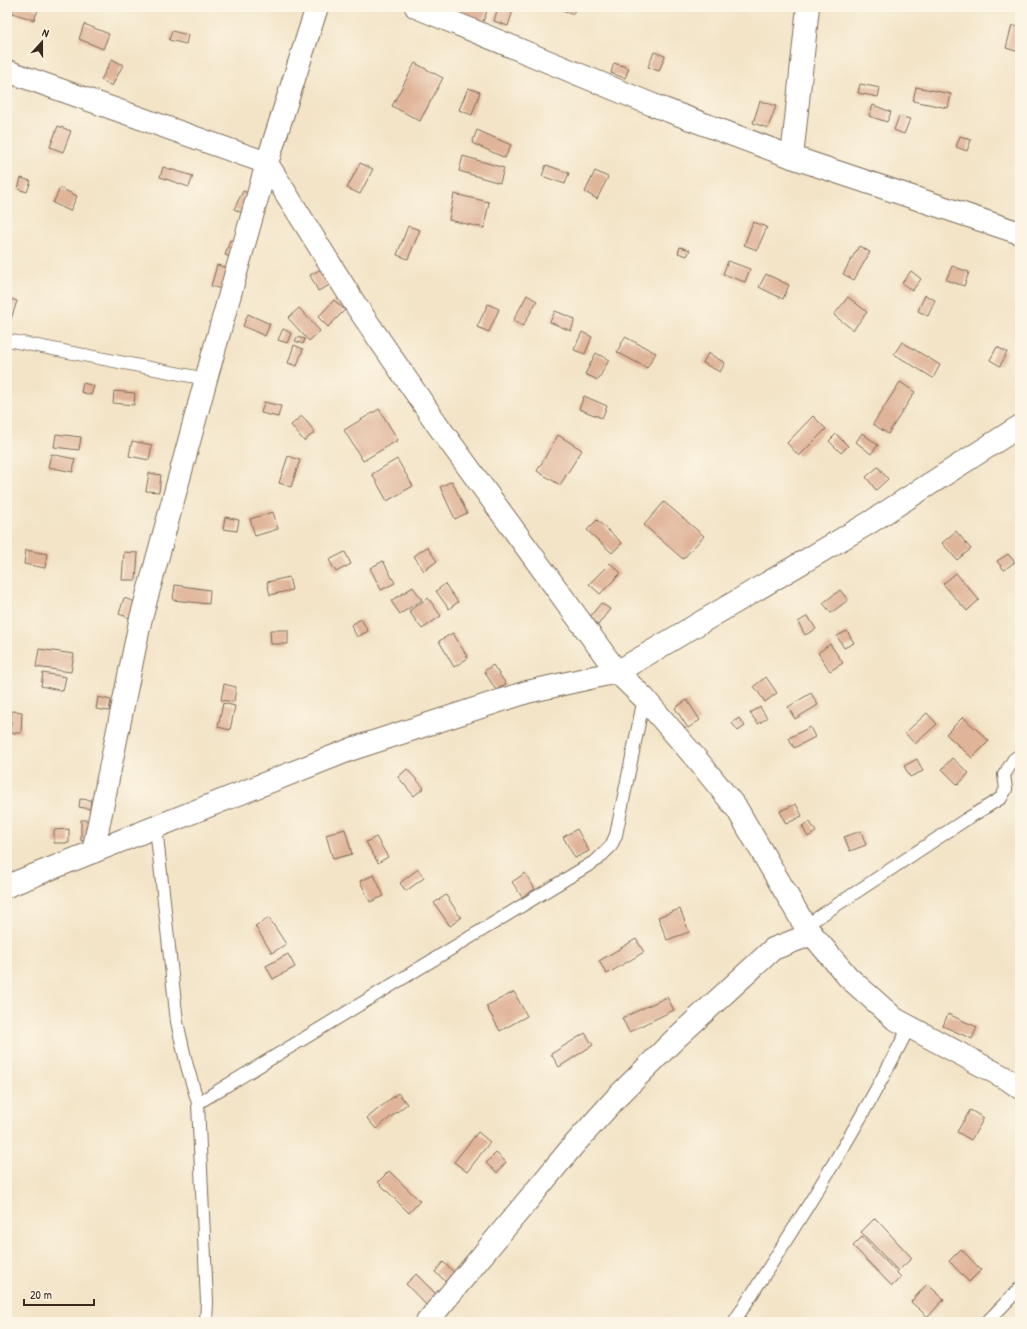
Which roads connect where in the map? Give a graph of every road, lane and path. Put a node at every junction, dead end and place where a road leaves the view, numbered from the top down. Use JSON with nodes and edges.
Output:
{"nodes":[{"id":1,"x":317,"y":7,"type":"edge"},
{"id":2,"x":416,"y":7,"type":"edge"},
{"id":3,"x":808,"y":7,"type":"edge"},
{"id":4,"x":7,"y":71,"type":"edge"},
{"id":5,"x":792,"y":157,"type":"junction"},
{"id":6,"x":267,"y":163,"type":"junction"},
{"id":7,"x":1020,"y":233,"type":"edge"},
{"id":8,"x":7,"y":340,"type":"edge"},
{"id":9,"x":206,"y":379,"type":"junction"},
{"id":10,"x":1020,"y":426,"type":"edge"},
{"id":11,"x":617,"y":672,"type":"junction"},
{"id":12,"x":644,"y":698,"type":"junction"},
{"id":13,"x":1020,"y":755,"type":"edge"},
{"id":14,"x":156,"y":827,"type":"junction"},
{"id":15,"x":93,"y":852,"type":"junction"},
{"id":16,"x":7,"y":886,"type":"edge"},
{"id":17,"x":808,"y":930,"type":"junction"},
{"id":18,"x":909,"y":1027,"type":"junction"},
{"id":19,"x":1020,"y":1088,"type":"edge"},
{"id":20,"x":198,"y":1103,"type":"junction"},
{"id":21,"x":1020,"y":1288,"type":"edge"},
{"id":22,"x":206,"y":1322,"type":"edge"},
{"id":23,"x":427,"y":1322,"type":"edge"},
{"id":24,"x":734,"y":1322,"type":"edge"},
{"id":25,"x":987,"y":1322,"type":"edge"}],
"edges":[{"from":1,"to":6,"type":"street"},
{"from":2,"to":5,"type":"street"},
{"from":3,"to":5,"type":"street"},
{"from":4,"to":6,"type":"street"},
{"from":5,"to":7,"type":"street"},
{"from":6,"to":9,"type":"street"},
{"from":6,"to":11,"type":"street"},
{"from":8,"to":9,"type":"lane"},
{"from":9,"to":15,"type":"street"},
{"from":10,"to":11,"type":"street"},
{"from":11,"to":12,"type":"street"},
{"from":11,"to":14,"type":"street"},
{"from":12,"to":17,"type":"street"},
{"from":12,"to":20,"type":"lane"},
{"from":13,"to":17,"type":"lane"},
{"from":14,"to":15,"type":"street"},
{"from":14,"to":20,"type":"lane"},
{"from":15,"to":16,"type":"street"},
{"from":17,"to":18,"type":"street"},
{"from":17,"to":23,"type":"street"},
{"from":18,"to":19,"type":"street"},
{"from":18,"to":24,"type":"lane"},
{"from":20,"to":22,"type":"lane"},
{"from":21,"to":25,"type":"lane"}]}
